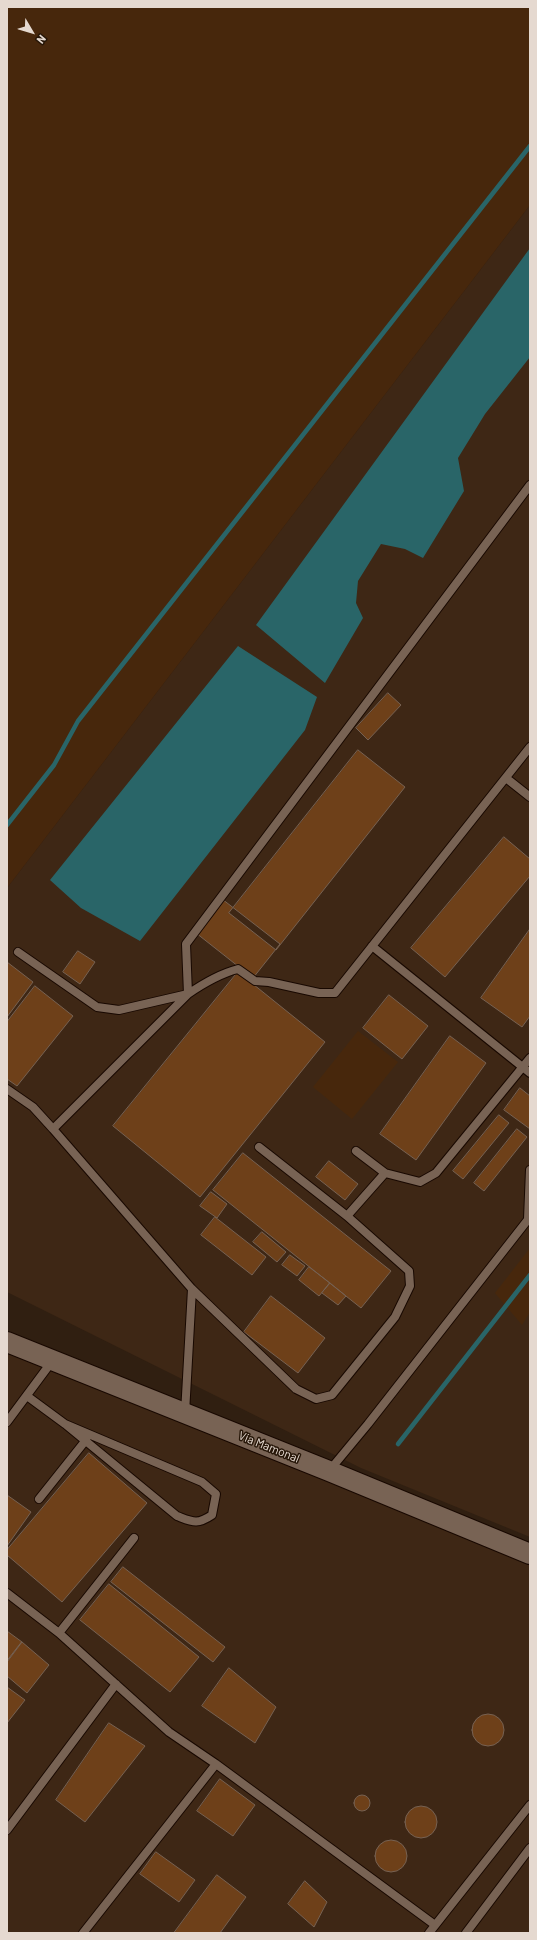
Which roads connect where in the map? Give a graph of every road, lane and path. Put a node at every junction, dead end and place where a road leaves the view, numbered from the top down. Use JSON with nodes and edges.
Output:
{"nodes":[{"id":1,"x":530,"y":485,"type":"edge"},
{"id":2,"x":530,"y":747,"type":"edge"},
{"id":3,"x":506,"y":778,"type":"junction"},
{"id":4,"x":530,"y":797,"type":"edge"},
{"id":5,"x":372,"y":946,"type":"junction"},
{"id":6,"x":18,"y":952,"type":"dead end"},
{"id":7,"x":188,"y":994,"type":"junction"},
{"id":8,"x":530,"y":1058,"type":"edge"},
{"id":9,"x":522,"y":1067,"type":"junction"},
{"id":10,"x":530,"y":1073,"type":"edge"},
{"id":11,"x":7,"y":1089,"type":"edge"},
{"id":12,"x":53,"y":1129,"type":"junction"},
{"id":13,"x":259,"y":1147,"type":"dead end"},
{"id":14,"x":356,"y":1151,"type":"dead end"},
{"id":15,"x":530,"y":1170,"type":"edge"},
{"id":16,"x":386,"y":1173,"type":"junction"},
{"id":17,"x":347,"y":1216,"type":"junction"},
{"id":18,"x":529,"y":1218,"type":"edge"},
{"id":19,"x":192,"y":1289,"type":"junction"},
{"id":20,"x":7,"y":1342,"type":"edge"},
{"id":21,"x":53,"y":1360,"type":"junction"},
{"id":22,"x":27,"y":1396,"type":"junction"},
{"id":23,"x":185,"y":1413,"type":"junction"},
{"id":24,"x":7,"y":1422,"type":"edge"},
{"id":25,"x":65,"y":1424,"type":"junction"},
{"id":26,"x":86,"y":1440,"type":"junction"},
{"id":27,"x":329,"y":1471,"type":"junction"},
{"id":28,"x":39,"y":1499,"type":"dead end"},
{"id":29,"x":134,"y":1538,"type":"dead end"},
{"id":30,"x":530,"y":1554,"type":"edge"},
{"id":31,"x":7,"y":1593,"type":"edge"},
{"id":32,"x":59,"y":1633,"type":"junction"},
{"id":33,"x":116,"y":1684,"type":"junction"},
{"id":34,"x":216,"y":1764,"type":"junction"},
{"id":35,"x":530,"y":1806,"type":"edge"},
{"id":36,"x":7,"y":1830,"type":"edge"},
{"id":37,"x":530,"y":1848,"type":"edge"},
{"id":38,"x":435,"y":1925,"type":"junction"},
{"id":39,"x":82,"y":1933,"type":"edge"},
{"id":40,"x":429,"y":1933,"type":"edge"},
{"id":41,"x":466,"y":1933,"type":"edge"}],
"edges":[{"from":1,"to":7,"type":"lane"},
{"from":2,"to":3,"type":"lane"},
{"from":3,"to":4,"type":"lane"},
{"from":3,"to":5,"type":"lane"},
{"from":5,"to":7,"type":"lane"},
{"from":5,"to":9,"type":"lane"},
{"from":6,"to":7,"type":"lane"},
{"from":7,"to":12,"type":"lane"},
{"from":8,"to":9,"type":"lane"},
{"from":9,"to":10,"type":"lane"},
{"from":9,"to":16,"type":"lane"},
{"from":11,"to":12,"type":"lane"},
{"from":12,"to":19,"type":"lane"},
{"from":13,"to":17,"type":"lane"},
{"from":14,"to":16,"type":"lane"},
{"from":15,"to":18,"type":"lane"},
{"from":16,"to":17,"type":"lane"},
{"from":17,"to":19,"type":"lane"},
{"from":18,"to":27,"type":"lane"},
{"from":19,"to":23,"type":"lane"},
{"from":20,"to":21,"type":"street","name":"Vía Mamonal"},
{"from":21,"to":22,"type":"lane"},
{"from":21,"to":23,"type":"street","name":"Vía Mamonal"},
{"from":22,"to":24,"type":"lane"},
{"from":22,"to":25,"type":"lane"},
{"from":23,"to":27,"type":"street","name":"Vía Mamonal"},
{"from":25,"to":26,"type":"lane"},
{"from":25,"to":26,"type":"lane"},
{"from":26,"to":28,"type":"lane"},
{"from":27,"to":30,"type":"street","name":"Vía Mamonal"},
{"from":29,"to":32,"type":"lane"},
{"from":31,"to":32,"type":"lane"},
{"from":32,"to":33,"type":"lane"},
{"from":33,"to":34,"type":"lane"},
{"from":33,"to":36,"type":"lane"},
{"from":34,"to":38,"type":"lane"},
{"from":34,"to":39,"type":"lane"},
{"from":35,"to":38,"type":"lane"},
{"from":37,"to":41,"type":"lane"},
{"from":38,"to":40,"type":"lane"}]}
